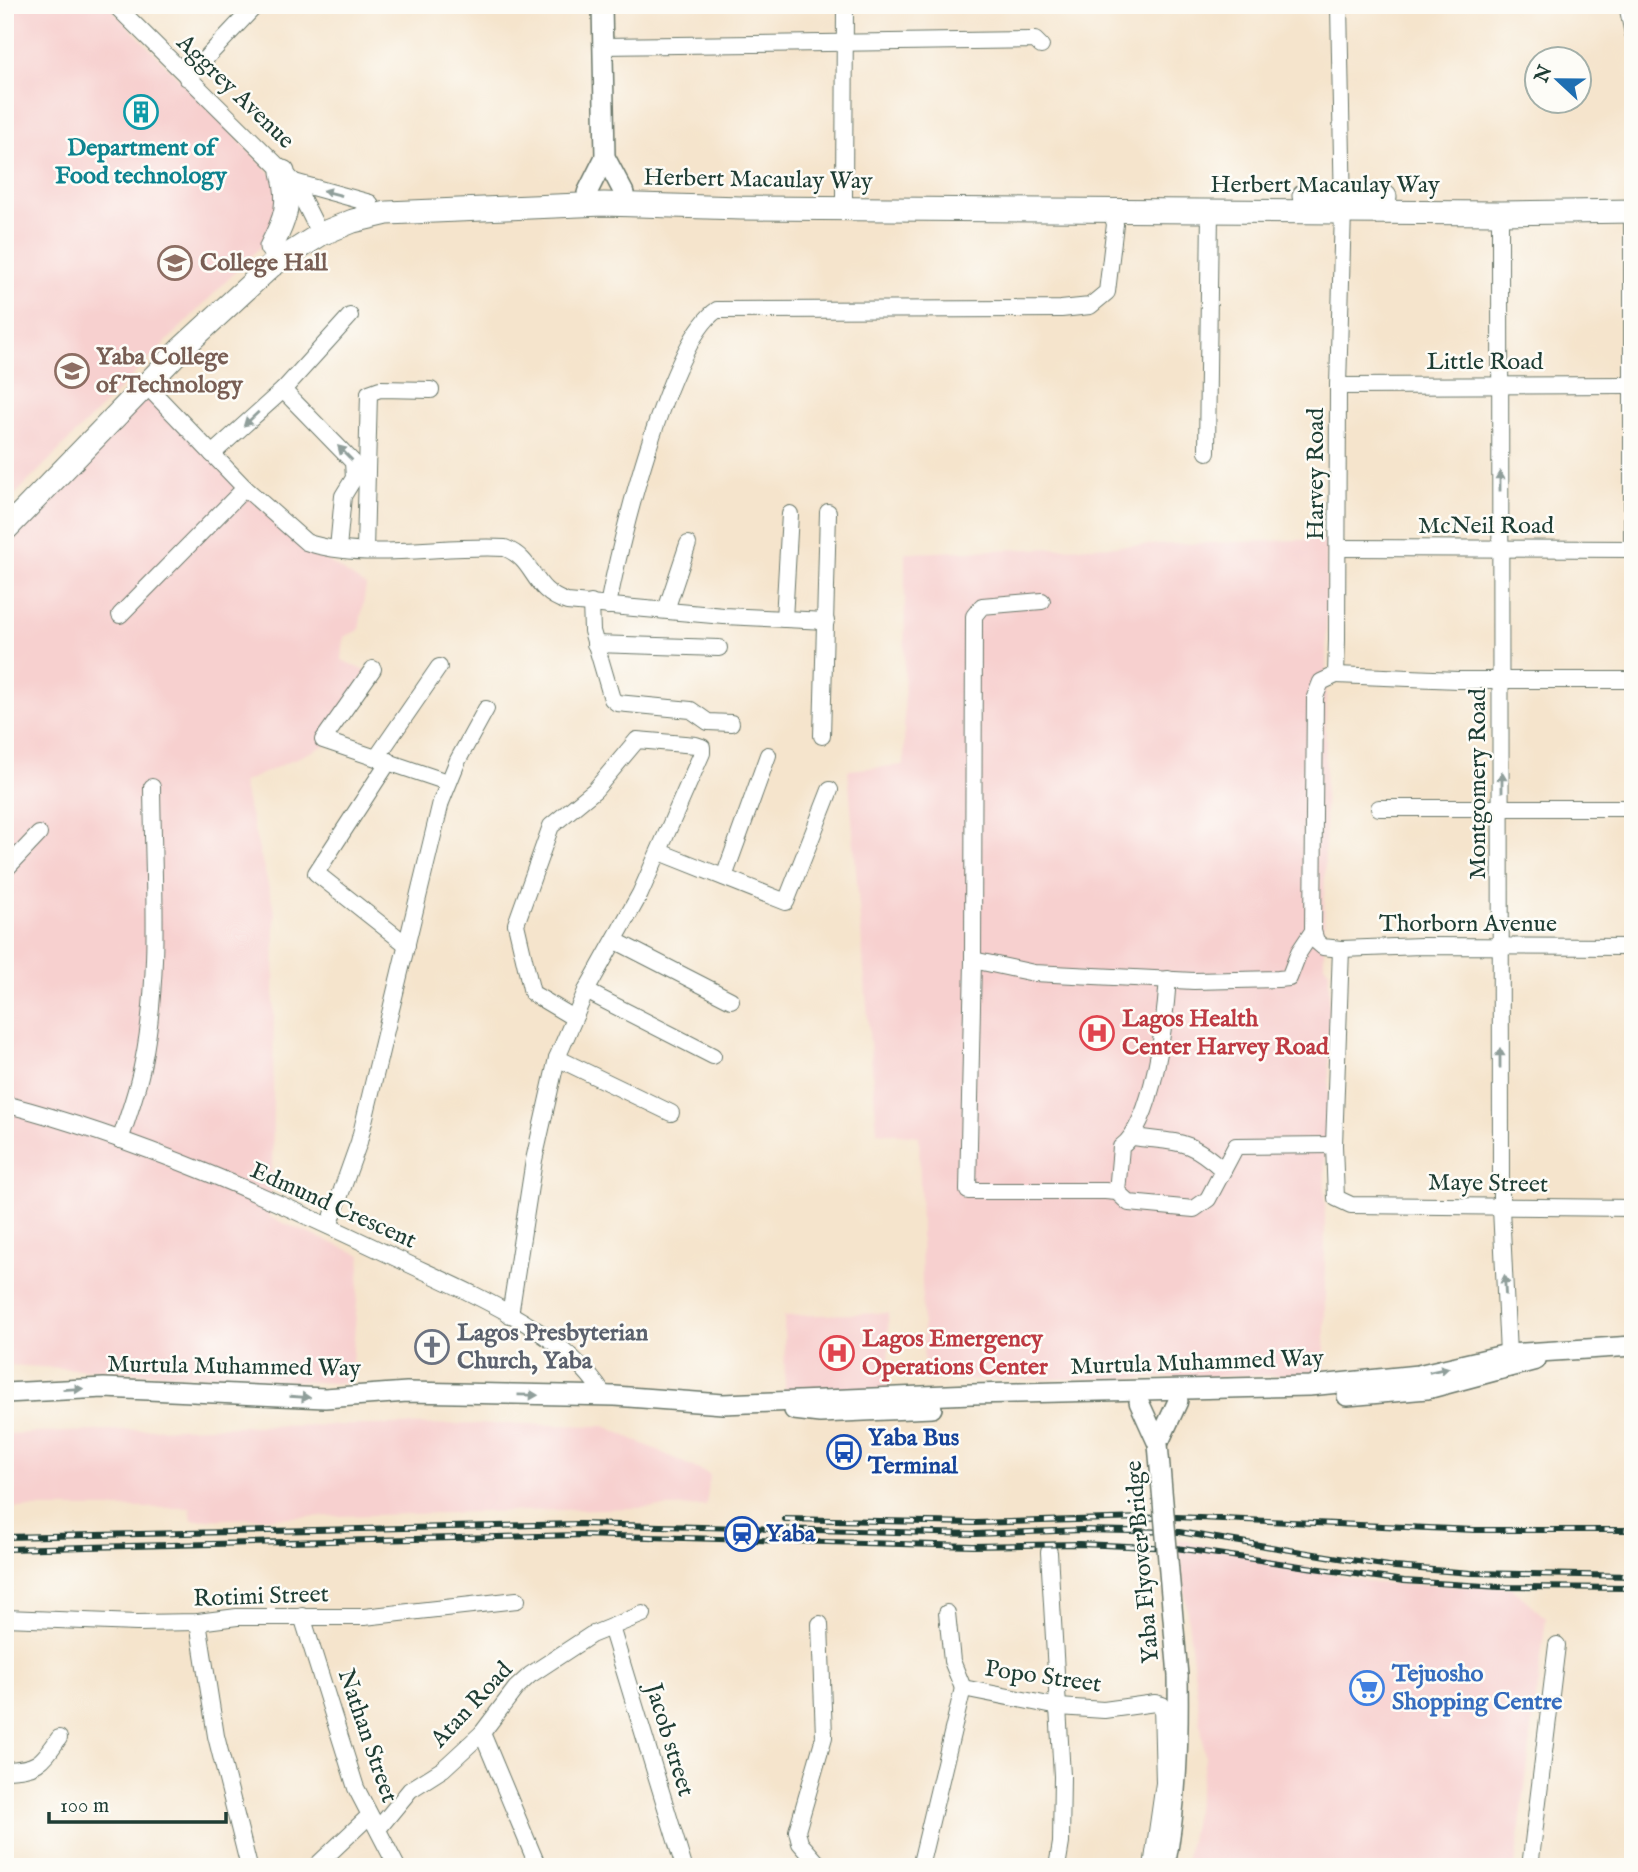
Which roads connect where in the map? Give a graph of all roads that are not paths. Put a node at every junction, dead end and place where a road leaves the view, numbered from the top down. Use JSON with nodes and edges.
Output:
{"nodes":[{"id":1,"x":115,"y":5,"type":"edge"},
{"id":2,"x":256,"y":5,"type":"edge"},
{"id":3,"x":602,"y":5,"type":"edge"},
{"id":4,"x":845,"y":5,"type":"edge"},
{"id":5,"x":1339,"y":5,"type":"edge"},
{"id":6,"x":1627,"y":5,"type":"edge"},
{"id":7,"x":1633,"y":34,"type":"edge"},
{"id":8,"x":845,"y":41,"type":"junction"},
{"id":9,"x":603,"y":46,"type":"junction"},
{"id":10,"x":1041,"y":46,"type":"dead end"},
{"id":11,"x":187,"y":78,"type":"junction"},
{"id":12,"x":605,"y":157,"type":"junction"},
{"id":13,"x":289,"y":177,"type":"junction"},
{"id":14,"x":587,"y":193,"type":"junction"},
{"id":15,"x":624,"y":193,"type":"junction"},
{"id":16,"x":1633,"y":197,"type":"edge"},
{"id":17,"x":844,"y":198,"type":"junction"},
{"id":18,"x":370,"y":203,"type":"junction"},
{"id":19,"x":1343,"y":203,"type":"junction"},
{"id":20,"x":1110,"y":209,"type":"junction"},
{"id":21,"x":1210,"y":210,"type":"junction"},
{"id":22,"x":1632,"y":211,"type":"edge"},
{"id":23,"x":1500,"y":214,"type":"junction"},
{"id":24,"x":314,"y":222,"type":"junction"},
{"id":25,"x":271,"y":247,"type":"junction"},
{"id":26,"x":350,"y":316,"type":"dead end"},
{"id":27,"x":146,"y":385,"type":"junction"},
{"id":28,"x":1632,"y":385,"type":"edge"},
{"id":29,"x":1338,"y":386,"type":"junction"},
{"id":30,"x":1500,"y":386,"type":"junction"},
{"id":31,"x":283,"y":390,"type":"junction"},
{"id":32,"x":431,"y":390,"type":"dead end"},
{"id":33,"x":1207,"y":452,"type":"dead end"},
{"id":34,"x":212,"y":454,"type":"junction"},
{"id":35,"x":245,"y":488,"type":"junction"},
{"id":36,"x":828,"y":512,"type":"dead end"},
{"id":37,"x":790,"y":513,"type":"dead end"},
{"id":38,"x":5,"y":515,"type":"edge"},
{"id":39,"x":5,"y":530,"type":"edge"},
{"id":40,"x":688,"y":544,"type":"dead end"},
{"id":41,"x":338,"y":548,"type":"junction"},
{"id":42,"x":1339,"y":548,"type":"junction"},
{"id":43,"x":1500,"y":548,"type":"junction"},
{"id":44,"x":1632,"y":549,"type":"edge"},
{"id":45,"x":365,"y":550,"type":"junction"},
{"id":46,"x":1042,"y":601,"type":"dead end"},
{"id":47,"x":591,"y":603,"type":"junction"},
{"id":48,"x":608,"y":606,"type":"junction"},
{"id":49,"x":666,"y":610,"type":"junction"},
{"id":50,"x":120,"y":615,"type":"dead end"},
{"id":51,"x":784,"y":619,"type":"junction"},
{"id":52,"x":825,"y":621,"type":"junction"},
{"id":53,"x":595,"y":644,"type":"junction"},
{"id":54,"x":719,"y":648,"type":"dead end"},
{"id":55,"x":439,"y":667,"type":"dead end"},
{"id":56,"x":373,"y":668,"type":"dead end"},
{"id":57,"x":1336,"y":675,"type":"junction"},
{"id":58,"x":1501,"y":680,"type":"junction"},
{"id":59,"x":1633,"y":680,"type":"edge"},
{"id":60,"x":486,"y":709,"type":"dead end"},
{"id":61,"x":731,"y":723,"type":"dead end"},
{"id":62,"x":822,"y":736,"type":"dead end"},
{"id":63,"x":768,"y":755,"type":"dead end"},
{"id":64,"x":383,"y":759,"type":"junction"},
{"id":65,"x":447,"y":782,"type":"junction"},
{"id":66,"x":152,"y":787,"type":"dead end"},
{"id":67,"x":830,"y":790,"type":"dead end"},
{"id":68,"x":1379,"y":808,"type":"dead end"},
{"id":69,"x":1633,"y":808,"type":"edge"},
{"id":70,"x":1502,"y":809,"type":"junction"},
{"id":71,"x":39,"y":834,"type":"dead end"},
{"id":72,"x":660,"y":852,"type":"junction"},
{"id":73,"x":5,"y":870,"type":"edge"},
{"id":74,"x":724,"y":877,"type":"junction"},
{"id":75,"x":1313,"y":931,"type":"junction"},
{"id":76,"x":616,"y":941,"type":"junction"},
{"id":77,"x":407,"y":945,"type":"junction"},
{"id":78,"x":1500,"y":947,"type":"junction"},
{"id":79,"x":1633,"y":947,"type":"edge"},
{"id":80,"x":1341,"y":948,"type":"junction"},
{"id":81,"x":974,"y":960,"type":"junction"},
{"id":82,"x":1168,"y":979,"type":"junction"},
{"id":83,"x":586,"y":991,"type":"junction"},
{"id":84,"x":731,"y":1000,"type":"dead end"},
{"id":85,"x":574,"y":1018,"type":"junction"},
{"id":86,"x":713,"y":1056,"type":"dead end"},
{"id":87,"x":557,"y":1058,"type":"junction"},
{"id":88,"x":5,"y":1104,"type":"edge"},
{"id":89,"x":671,"y":1113,"type":"dead end"},
{"id":90,"x":1133,"y":1137,"type":"junction"},
{"id":91,"x":120,"y":1140,"type":"junction"},
{"id":92,"x":1334,"y":1145,"type":"junction"},
{"id":93,"x":1223,"y":1170,"type":"junction"},
{"id":94,"x":1117,"y":1192,"type":"junction"},
{"id":95,"x":1501,"y":1208,"type":"junction"},
{"id":96,"x":1633,"y":1208,"type":"edge"},
{"id":97,"x":329,"y":1226,"type":"junction"},
{"id":98,"x":510,"y":1315,"type":"junction"},
{"id":99,"x":1602,"y":1346,"type":"junction"},
{"id":100,"x":1633,"y":1346,"type":"edge"},
{"id":101,"x":1508,"y":1354,"type":"junction"},
{"id":102,"x":5,"y":1392,"type":"edge"},
{"id":103,"x":615,"y":1396,"type":"junction"},
{"id":104,"x":1178,"y":1401,"type":"junction"},
{"id":105,"x":1139,"y":1402,"type":"junction"},
{"id":106,"x":723,"y":1404,"type":"junction"},
{"id":107,"x":1158,"y":1444,"type":"junction"},
{"id":108,"x":1049,"y":1552,"type":"dead end"},
{"id":109,"x":517,"y":1600,"type":"dead end"},
{"id":110,"x":947,"y":1613,"type":"dead end"},
{"id":111,"x":643,"y":1614,"type":"dead end"},
{"id":112,"x":302,"y":1616,"type":"junction"},
{"id":113,"x":5,"y":1618,"type":"edge"},
{"id":114,"x":198,"y":1622,"type":"junction"},
{"id":115,"x":820,"y":1624,"type":"dead end"},
{"id":116,"x":611,"y":1627,"type":"junction"},
{"id":117,"x":1557,"y":1644,"type":"dead end"},
{"id":118,"x":963,"y":1688,"type":"junction"},
{"id":119,"x":1059,"y":1707,"type":"junction"},
{"id":120,"x":482,"y":1733,"type":"junction"},
{"id":121,"x":59,"y":1738,"type":"dead end"},
{"id":122,"x":5,"y":1770,"type":"edge"},
{"id":123,"x":374,"y":1822,"type":"junction"},
{"id":124,"x":249,"y":1867,"type":"edge"},
{"id":125,"x":315,"y":1867,"type":"edge"},
{"id":126,"x":397,"y":1867,"type":"edge"},
{"id":127,"x":538,"y":1867,"type":"edge"},
{"id":128,"x":684,"y":1867,"type":"edge"},
{"id":129,"x":821,"y":1867,"type":"edge"},
{"id":130,"x":920,"y":1867,"type":"edge"},
{"id":131,"x":1057,"y":1867,"type":"edge"},
{"id":132,"x":1152,"y":1867,"type":"edge"},
{"id":133,"x":1165,"y":1867,"type":"edge"},
{"id":134,"x":1530,"y":1867,"type":"edge"}],
"edges":[{"from":1,"to":11,"type":"street","name":"Aggrey Avenue"},
{"from":2,"to":11,"type":"street"},
{"from":3,"to":9,"type":"main road"},
{"from":4,"to":8,"type":"street"},
{"from":5,"to":19,"type":"street","name":"Harvey Road"},
{"from":6,"to":7,"type":"street"},
{"from":8,"to":9,"type":"street"},
{"from":8,"to":10,"type":"street"},
{"from":8,"to":17,"type":"street"},
{"from":9,"to":12,"type":"main road"},
{"from":11,"to":13,"type":"street","name":"Aggrey Avenue"},
{"from":12,"to":14,"type":"main road"},
{"from":12,"to":15,"type":"main road"},
{"from":18,"to":13,"type":"street","one_way":true},
{"from":13,"to":24,"type":"street"},
{"from":13,"to":25,"type":"highway"},
{"from":14,"to":15,"type":"highway","name":"Herbert Macaulay Way"},
{"from":14,"to":18,"type":"highway","name":"Herbert Macaulay Way"},
{"from":15,"to":17,"type":"highway","name":"Herbert Macaulay Way"},
{"from":16,"to":19,"type":"highway","name":"Herbert Macaulay Way"},
{"from":17,"to":19,"type":"highway","name":"Herbert Macaulay Way"},
{"from":18,"to":24,"type":"highway","name":"Herbert Macaulay Way"},
{"from":19,"to":21,"type":"highway","name":"Herbert Macaulay Way"},
{"from":19,"to":23,"type":"highway","name":"Herbert Macaulay Way"},
{"from":19,"to":29,"type":"street","name":"Harvey Road"},
{"from":20,"to":21,"type":"highway","name":"Herbert Macaulay Way"},
{"from":20,"to":27,"type":"highway","name":"Herbert Macaulay Way"},
{"from":20,"to":48,"type":"street"},
{"from":21,"to":33,"type":"street"},
{"from":22,"to":23,"type":"highway","name":"Herbert Macaulay Way"},
{"from":22,"to":28,"type":"street"},
{"from":23,"to":30,"type":"street","name":"Montgomery Road"},
{"from":24,"to":25,"type":"highway","name":"Herbert Macaulay Way"},
{"from":25,"to":38,"type":"highway","name":"Herbert Macaulay Way"},
{"from":26,"to":31,"type":"street"},
{"from":27,"to":34,"type":"street"},
{"from":27,"to":39,"type":"highway","name":"Herbert Macaulay Way"},
{"from":28,"to":30,"type":"street","name":"Little Road"},
{"from":28,"to":44,"type":"street"},
{"from":29,"to":30,"type":"street","name":"Little Road"},
{"from":29,"to":42,"type":"street","name":"Harvey Road"},
{"from":43,"to":30,"type":"street","name":"Montgomery Road","one_way":true},
{"from":31,"to":34,"type":"street","one_way":true},
{"from":41,"to":31,"type":"street","one_way":true},
{"from":32,"to":45,"type":"street"},
{"from":34,"to":35,"type":"street"},
{"from":35,"to":41,"type":"street"},
{"from":35,"to":50,"type":"street"},
{"from":36,"to":52,"type":"street"},
{"from":37,"to":51,"type":"street"},
{"from":40,"to":49,"type":"street"},
{"from":41,"to":45,"type":"street"},
{"from":42,"to":43,"type":"street","name":"McNeil Road"},
{"from":42,"to":57,"type":"street","name":"Harvey Road"},
{"from":43,"to":44,"type":"street","name":"McNeil Road"},
{"from":43,"to":58,"type":"street","name":"Montgomery Road"},
{"from":45,"to":47,"type":"street"},
{"from":46,"to":81,"type":"street"},
{"from":47,"to":48,"type":"street"},
{"from":47,"to":53,"type":"street"},
{"from":48,"to":49,"type":"street"},
{"from":49,"to":51,"type":"street"},
{"from":51,"to":52,"type":"street"},
{"from":52,"to":62,"type":"street"},
{"from":53,"to":54,"type":"street"},
{"from":53,"to":61,"type":"street"},
{"from":55,"to":64,"type":"street"},
{"from":56,"to":64,"type":"street"},
{"from":57,"to":58,"type":"street"},
{"from":57,"to":75,"type":"street"},
{"from":58,"to":59,"type":"street"},
{"from":70,"to":58,"type":"street","name":"Montgomery Road","one_way":true},
{"from":60,"to":65,"type":"street"},
{"from":63,"to":74,"type":"street"},
{"from":64,"to":65,"type":"street"},
{"from":64,"to":77,"type":"street"},
{"from":65,"to":77,"type":"street"},
{"from":66,"to":91,"type":"street"},
{"from":67,"to":74,"type":"street"},
{"from":68,"to":70,"type":"street"},
{"from":69,"to":70,"type":"street"},
{"from":70,"to":78,"type":"street","name":"Montgomery Road"},
{"from":71,"to":73,"type":"street"},
{"from":72,"to":74,"type":"street"},
{"from":72,"to":76,"type":"street"},
{"from":72,"to":85,"type":"street"},
{"from":75,"to":80,"type":"street","name":"Thorborn Avenue"},
{"from":75,"to":82,"type":"street"},
{"from":76,"to":83,"type":"street"},
{"from":76,"to":84,"type":"street"},
{"from":77,"to":97,"type":"street"},
{"from":78,"to":79,"type":"street","name":"Thorborn Avenue"},
{"from":78,"to":80,"type":"street","name":"Thorborn Avenue"},
{"from":95,"to":78,"type":"street","name":"Montgomery Road","one_way":true},
{"from":80,"to":92,"type":"street"},
{"from":81,"to":82,"type":"street"},
{"from":81,"to":94,"type":"street"},
{"from":82,"to":90,"type":"street"},
{"from":83,"to":85,"type":"street"},
{"from":83,"to":86,"type":"street"},
{"from":85,"to":87,"type":"street"},
{"from":87,"to":89,"type":"street"},
{"from":87,"to":98,"type":"street"},
{"from":88,"to":91,"type":"street","name":"Edmund Crescent"},
{"from":90,"to":93,"type":"street"},
{"from":90,"to":94,"type":"street"},
{"from":91,"to":97,"type":"street","name":"Edmund Crescent"},
{"from":92,"to":93,"type":"street"},
{"from":92,"to":95,"type":"street","name":"Maye Street"},
{"from":93,"to":94,"type":"street"},
{"from":95,"to":96,"type":"street","name":"Maye Street"},
{"from":101,"to":95,"type":"street","name":"Montgomery Road","one_way":true},
{"from":97,"to":98,"type":"street","name":"Edmund Crescent"},
{"from":98,"to":103,"type":"street","name":"Edmund Crescent"},
{"from":99,"to":100,"type":"main road","name":"Murtula Muhammed Way"},
{"from":99,"to":101,"type":"main road","name":"Murtula Muhammed Way"},
{"from":99,"to":104,"type":"main road"},
{"from":106,"to":101,"type":"main road","name":"Murtula Muhammed Way","one_way":true},
{"from":102,"to":103,"type":"main road","name":"Murtula Muhammed Way","one_way":true},
{"from":103,"to":106,"type":"main road","name":"Murtula Muhammed Way"},
{"from":104,"to":105,"type":"main road"},
{"from":104,"to":107,"type":"main road","name":"Yaba Flyover Bridge"},
{"from":105,"to":106,"type":"main road"},
{"from":105,"to":107,"type":"main road","name":"Yaba Flyover Bridge"},
{"from":107,"to":133,"type":"main road","name":"Yaba Flyover Bridge","bridge":true},
{"from":108,"to":119,"type":"street"},
{"from":109,"to":112,"type":"street","name":"Rotimi Street"},
{"from":110,"to":118,"type":"street"},
{"from":111,"to":116,"type":"street","name":"Atan Road"},
{"from":112,"to":114,"type":"street","name":"Rotimi Street"},
{"from":112,"to":123,"type":"street","name":"Nathan Street"},
{"from":113,"to":114,"type":"street","name":"Rotimi Street"},
{"from":114,"to":124,"type":"street"},
{"from":115,"to":129,"type":"street"},
{"from":116,"to":120,"type":"street","name":"Atan Road"},
{"from":116,"to":128,"type":"street","name":"Jacob street"},
{"from":117,"to":134,"type":"street"},
{"from":118,"to":119,"type":"street","name":"Popo Street"},
{"from":118,"to":130,"type":"street"},
{"from":119,"to":131,"type":"street"},
{"from":119,"to":132,"type":"street","name":"Popo Street"},
{"from":120,"to":123,"type":"street","name":"Atan Road"},
{"from":120,"to":127,"type":"street"},
{"from":121,"to":122,"type":"street"},
{"from":123,"to":125,"type":"street","name":"Atan Road"},
{"from":123,"to":126,"type":"street","name":"Nathan Street"}]}
